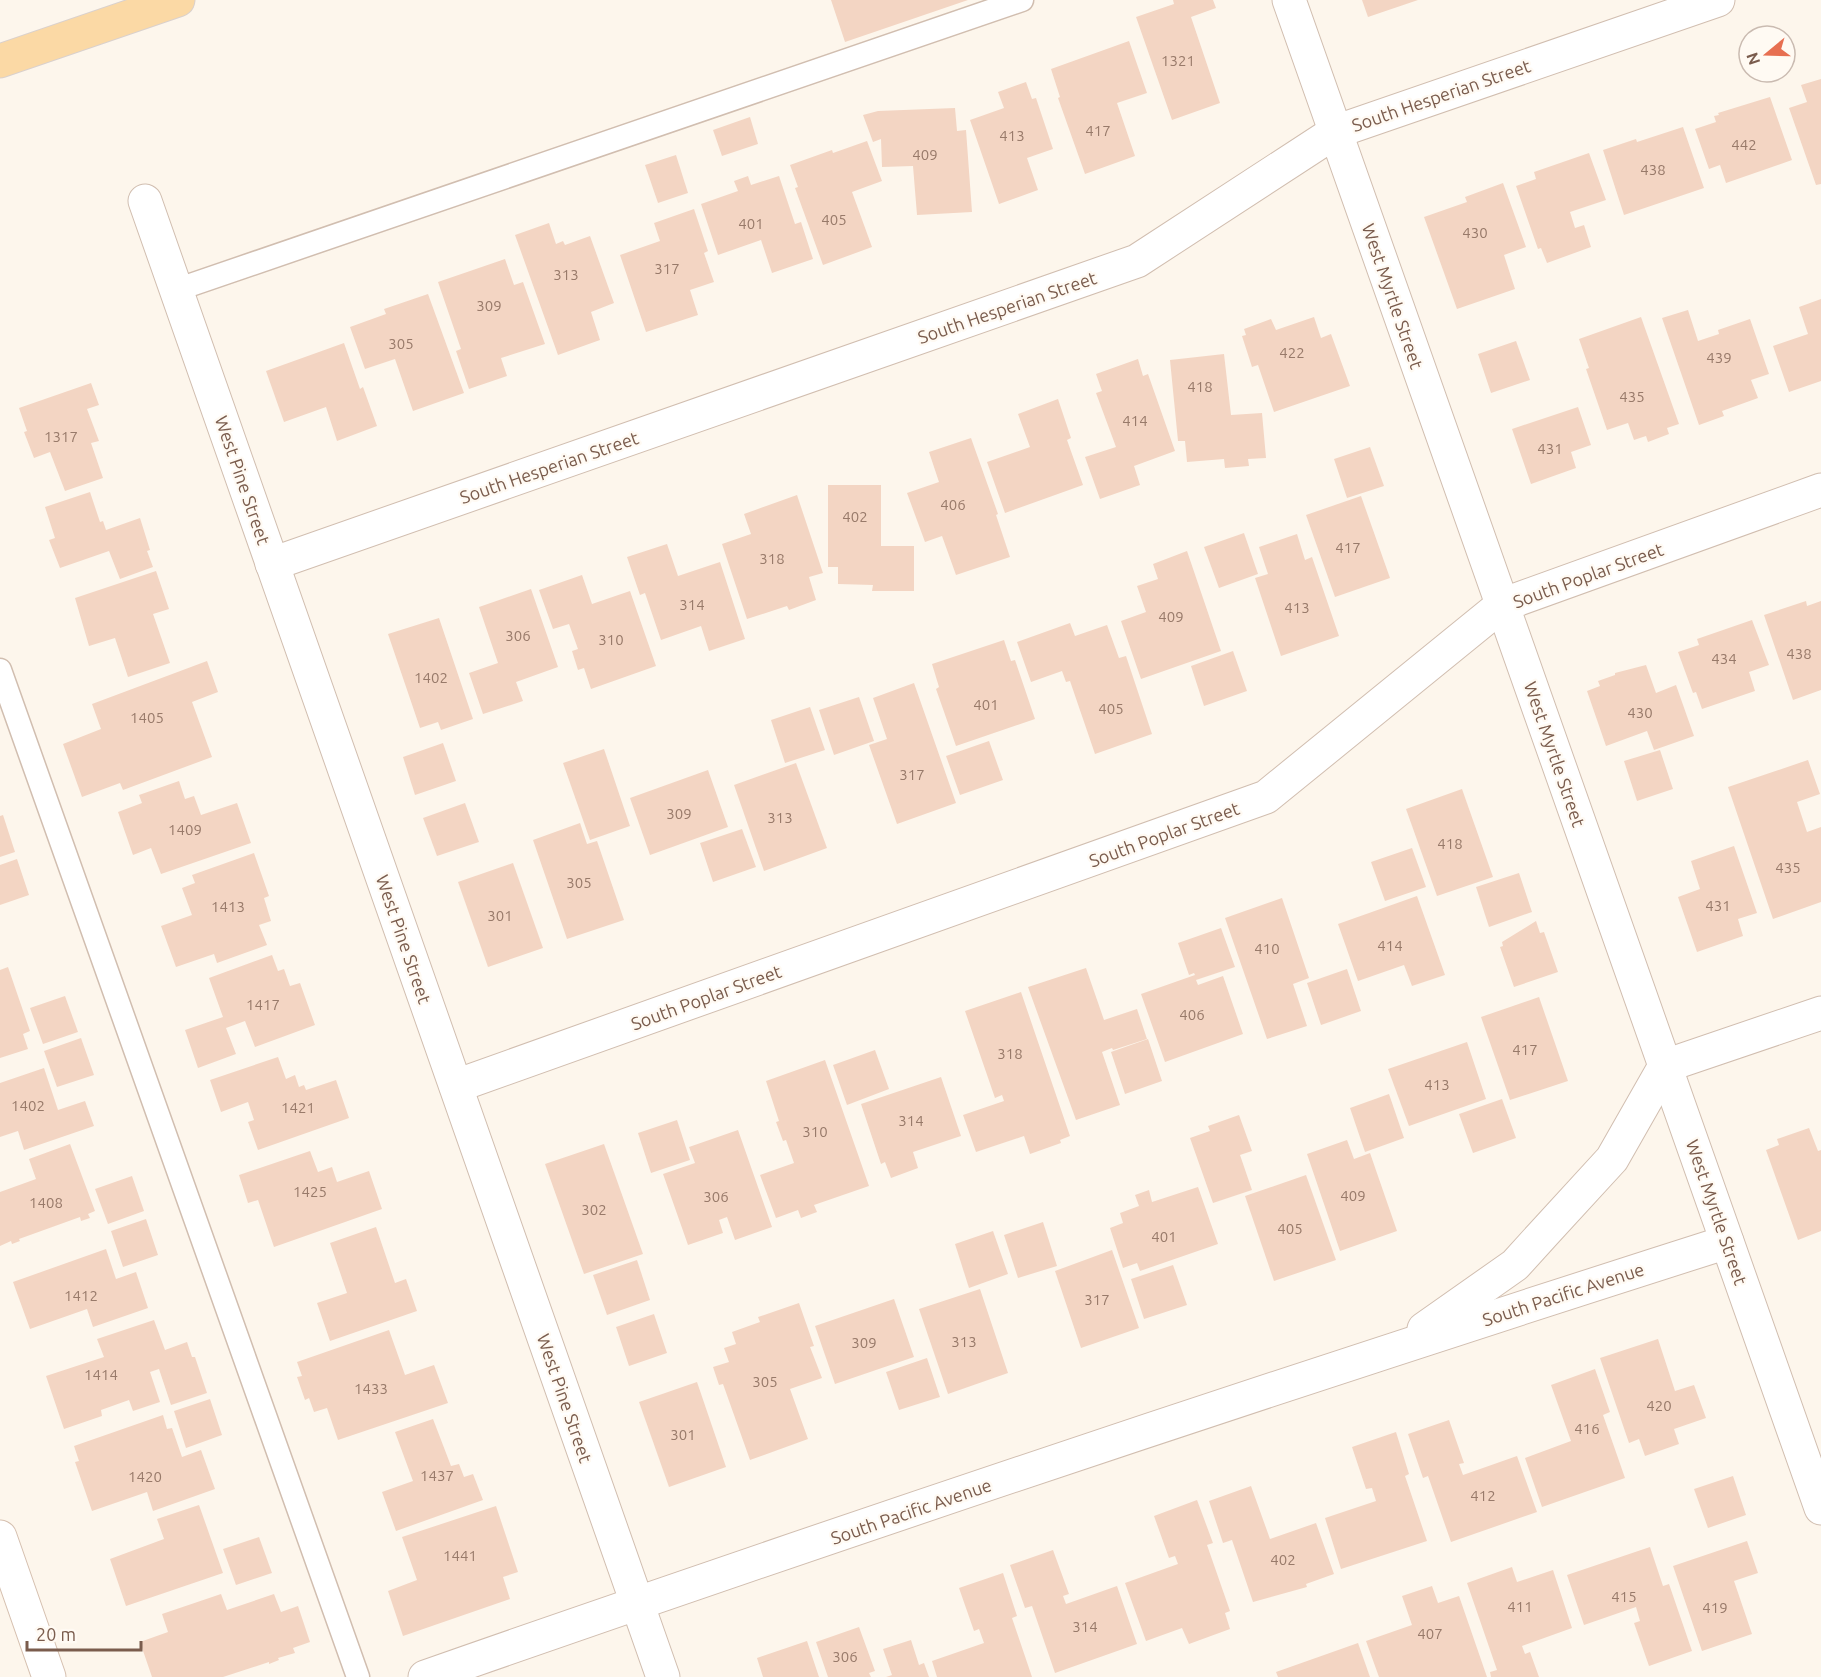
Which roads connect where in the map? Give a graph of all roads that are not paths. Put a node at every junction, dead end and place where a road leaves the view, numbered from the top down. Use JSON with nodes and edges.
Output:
{"nodes":[{"id":1,"x":178,"y":0,"type":"edge"},
{"id":2,"x":1022,"y":0,"type":"edge"},
{"id":3,"x":1289,"y":0,"type":"edge"},
{"id":4,"x":1718,"y":0,"type":"edge"},
{"id":5,"x":0,"y":62,"type":"edge"},
{"id":6,"x":1335,"y":132,"type":"junction"},
{"id":7,"x":145,"y":201,"type":"dead end"},
{"id":8,"x":176,"y":290,"type":"junction"},
{"id":9,"x":1821,"y":490,"type":"edge"},
{"id":10,"x":272,"y":564,"type":"junction"},
{"id":11,"x":1502,"y":605,"type":"junction"},
{"id":12,"x":0,"y":670,"type":"edge"},
{"id":13,"x":1821,"y":1013,"type":"edge"},
{"id":14,"x":1665,"y":1066,"type":"junction"},
{"id":15,"x":456,"y":1086,"type":"junction"},
{"id":16,"x":1727,"y":1242,"type":"junction"},
{"id":17,"x":1398,"y":1347,"type":"junction"},
{"id":18,"x":1821,"y":1508,"type":"edge"},
{"id":19,"x":0,"y":1537,"type":"edge"},
{"id":20,"x":637,"y":1603,"type":"junction"},
{"id":21,"x":49,"y":1677,"type":"edge"},
{"id":22,"x":358,"y":1677,"type":"edge"},
{"id":23,"x":425,"y":1677,"type":"edge"},
{"id":24,"x":663,"y":1677,"type":"edge"}],
"edges":[{"from":1,"to":5,"type":"main road"},
{"from":2,"to":8,"type":"lane"},
{"from":3,"to":6,"type":"street","name":"West Myrtle Street"},
{"from":4,"to":6,"type":"street","name":"South Hesperian Street"},
{"from":6,"to":10,"type":"street","name":"South Hesperian Street"},
{"from":6,"to":11,"type":"street","name":"West Myrtle Street"},
{"from":7,"to":8,"type":"street","name":"West Pine Street"},
{"from":8,"to":10,"type":"street","name":"West Pine Street"},
{"from":9,"to":11,"type":"street","name":"South Poplar Street"},
{"from":10,"to":15,"type":"street","name":"West Pine Street"},
{"from":11,"to":14,"type":"street","name":"West Myrtle Street"},
{"from":11,"to":15,"type":"street","name":"South Poplar Street"},
{"from":12,"to":22,"type":"lane"},
{"from":13,"to":14,"type":"street"},
{"from":14,"to":16,"type":"street","name":"West Myrtle Street"},
{"from":14,"to":17,"type":"street","name":"South Pacific Avenue"},
{"from":15,"to":20,"type":"street","name":"West Pine Street"},
{"from":16,"to":17,"type":"street","name":"South Pacific Avenue"},
{"from":16,"to":18,"type":"street","name":"West Myrtle Street"},
{"from":17,"to":20,"type":"street","name":"South Pacific Avenue"},
{"from":19,"to":21,"type":"street"},
{"from":20,"to":23,"type":"street","name":"South Pacific Avenue"},
{"from":20,"to":24,"type":"street","name":"West Pine Street"}]}
